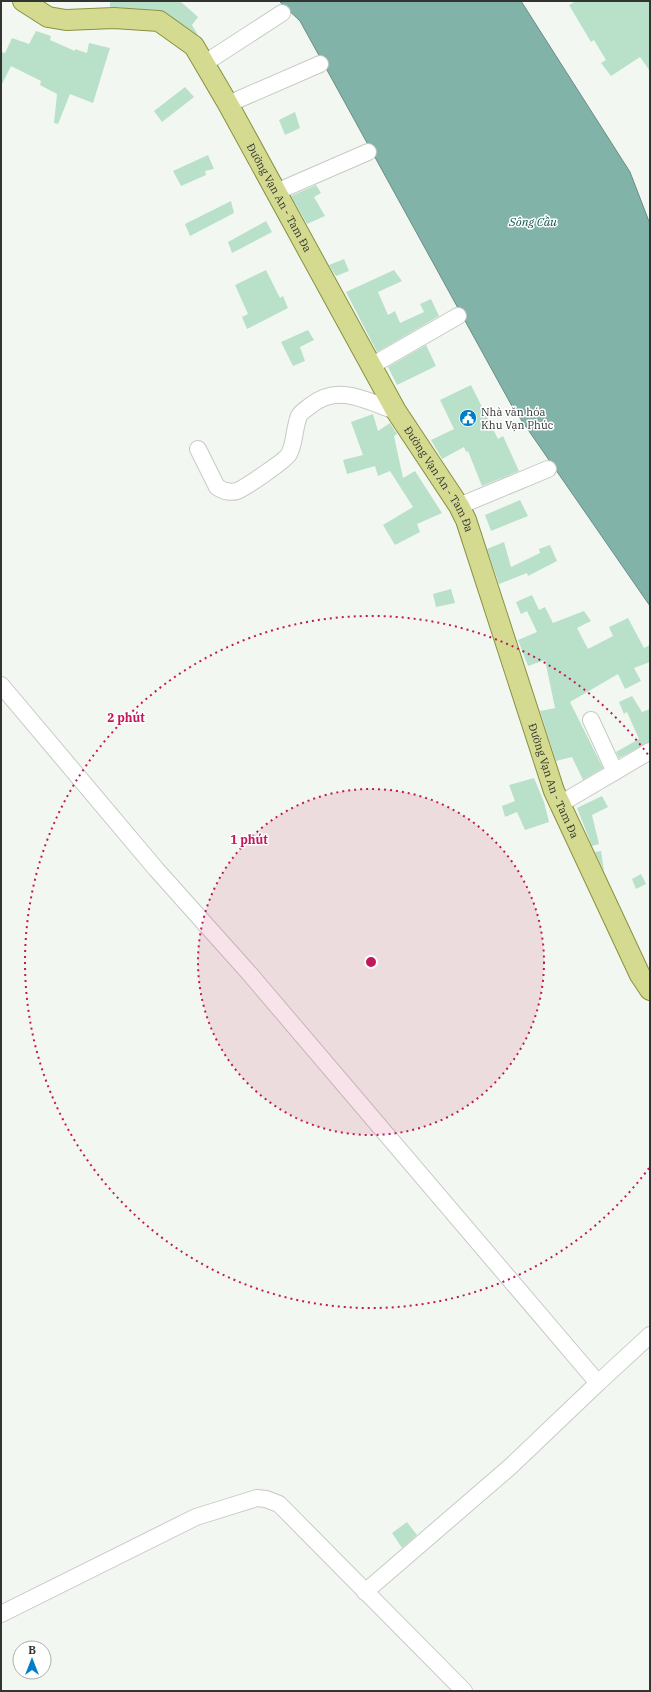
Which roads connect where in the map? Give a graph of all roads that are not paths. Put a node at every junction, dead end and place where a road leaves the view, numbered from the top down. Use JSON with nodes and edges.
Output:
{"nodes":[{"id":1,"x":23,"y":1,"type":"edge"},
{"id":2,"x":282,"y":13,"type":"dead end"},
{"id":3,"x":205,"y":63,"type":"junction"},
{"id":4,"x":320,"y":64,"type":"dead end"},
{"id":5,"x":228,"y":104,"type":"junction"},
{"id":6,"x":368,"y":152,"type":"dead end"},
{"id":7,"x":276,"y":192,"type":"junction"},
{"id":8,"x":458,"y":316,"type":"dead end"},
{"id":9,"x":371,"y":366,"type":"junction"},
{"id":10,"x":396,"y":411,"type":"junction"},
{"id":11,"x":198,"y":449,"type":"dead end"},
{"id":12,"x":548,"y":469,"type":"dead end"},
{"id":13,"x":459,"y":506,"type":"junction"},
{"id":14,"x":1,"y":685,"type":"edge"},
{"id":15,"x":591,"y":720,"type":"dead end"},
{"id":16,"x":650,"y":751,"type":"edge"},
{"id":17,"x":615,"y":772,"type":"junction"},
{"id":18,"x":560,"y":804,"type":"junction"},
{"id":19,"x":650,"y":990,"type":"edge"},
{"id":20,"x":650,"y":1335,"type":"edge"},
{"id":21,"x":598,"y":1383,"type":"junction"},
{"id":22,"x":365,"y":1592,"type":"junction"},
{"id":23,"x":1,"y":1614,"type":"edge"},
{"id":24,"x":464,"y":1691,"type":"edge"}],
"edges":[{"from":1,"to":3,"type":"main road","name":"Đường Vạn An - Tam Đa"},
{"from":2,"to":3,"type":"street"},
{"from":3,"to":5,"type":"main road","name":"Đường Vạn An - Tam Đa"},
{"from":4,"to":5,"type":"street"},
{"from":5,"to":7,"type":"main road","name":"Đường Vạn An - Tam Đa"},
{"from":6,"to":7,"type":"street"},
{"from":7,"to":9,"type":"main road","name":"Đường Vạn An - Tam Đa"},
{"from":8,"to":9,"type":"street"},
{"from":9,"to":10,"type":"main road","name":"Đường Vạn An - Tam Đa"},
{"from":10,"to":11,"type":"street"},
{"from":10,"to":13,"type":"main road","name":"Đường Vạn An - Tam Đa"},
{"from":12,"to":13,"type":"street"},
{"from":13,"to":18,"type":"main road","name":"Đường Vạn An - Tam Đa"},
{"from":14,"to":21,"type":"street"},
{"from":15,"to":17,"type":"street"},
{"from":16,"to":17,"type":"street"},
{"from":17,"to":18,"type":"street"},
{"from":18,"to":19,"type":"main road","name":"Đường Vạn An - Tam Đa"},
{"from":20,"to":21,"type":"street"},
{"from":21,"to":22,"type":"street"},
{"from":22,"to":23,"type":"street"},
{"from":22,"to":24,"type":"street"}]}
